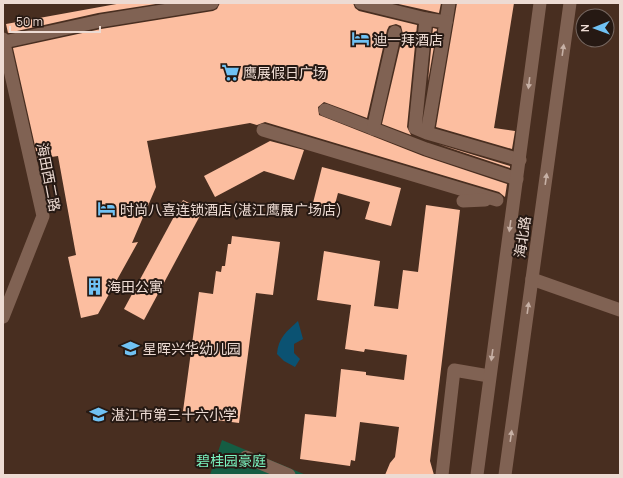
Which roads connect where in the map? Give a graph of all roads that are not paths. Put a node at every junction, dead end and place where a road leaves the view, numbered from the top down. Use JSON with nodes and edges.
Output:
{"nodes":[{"id":1,"x":212,"y":3,"type":"edge"},
{"id":2,"x":361,"y":3,"type":"edge"},
{"id":3,"x":450,"y":3,"type":"edge"},
{"id":4,"x":540,"y":3,"type":"edge"},
{"id":5,"x":570,"y":3,"type":"edge"},
{"id":6,"x":426,"y":19,"type":"junction"},
{"id":7,"x":446,"y":22,"type":"junction"},
{"id":8,"x":395,"y":32,"type":"dead end"},
{"id":9,"x":3,"y":40,"type":"edge"},
{"id":10,"x":325,"y":110,"type":"dead end"},
{"id":11,"x":373,"y":129,"type":"junction"},
{"id":12,"x":263,"y":130,"type":"dead end"},
{"id":13,"x":427,"y":133,"type":"junction"},
{"id":14,"x":520,"y":160,"type":"junction"},
{"id":15,"x":517,"y":179,"type":"junction"},
{"id":16,"x":463,"y":200,"type":"dead end"},
{"id":17,"x":497,"y":200,"type":"junction"},
{"id":18,"x":513,"y":204,"type":"junction"},
{"id":19,"x":532,"y":279,"type":"junction"},
{"id":20,"x":620,"y":310,"type":"edge"},
{"id":21,"x":3,"y":317,"type":"edge"},
{"id":22,"x":489,"y":376,"type":"junction"},
{"id":23,"x":246,"y":457,"type":"dead end"},
{"id":24,"x":289,"y":475,"type":"edge"},
{"id":25,"x":442,"y":475,"type":"edge"},
{"id":26,"x":477,"y":475,"type":"edge"},
{"id":27,"x":505,"y":475,"type":"edge"}],
"edges":[{"from":1,"to":9,"type":"street"},
{"from":2,"to":6,"type":"street"},
{"from":3,"to":7,"type":"street"},
{"from":4,"to":14,"type":"street","name":"海北路","one_way":true},
{"from":19,"to":5,"type":"street","name":"海北路","one_way":true},
{"from":6,"to":7,"type":"street"},
{"from":6,"to":13,"type":"street"},
{"from":7,"to":13,"type":"street"},
{"from":8,"to":11,"type":"street"},
{"from":9,"to":21,"type":"street","name":"海田西二路"},
{"from":10,"to":11,"type":"street"},
{"from":11,"to":15,"type":"street"},
{"from":12,"to":17,"type":"street"},
{"from":13,"to":14,"type":"street"},
{"from":14,"to":15,"type":"street","name":"海北路"},
{"from":15,"to":18,"type":"street","name":"海北路"},
{"from":16,"to":17,"type":"street"},
{"from":17,"to":18,"type":"street"},
{"from":18,"to":22,"type":"street","name":"海北路","one_way":true},
{"from":19,"to":20,"type":"street"},
{"from":27,"to":19,"type":"street","name":"海北路","one_way":true},
{"from":22,"to":25,"type":"street"},
{"from":22,"to":26,"type":"street","name":"海北路"},
{"from":23,"to":24,"type":"street"}]}
